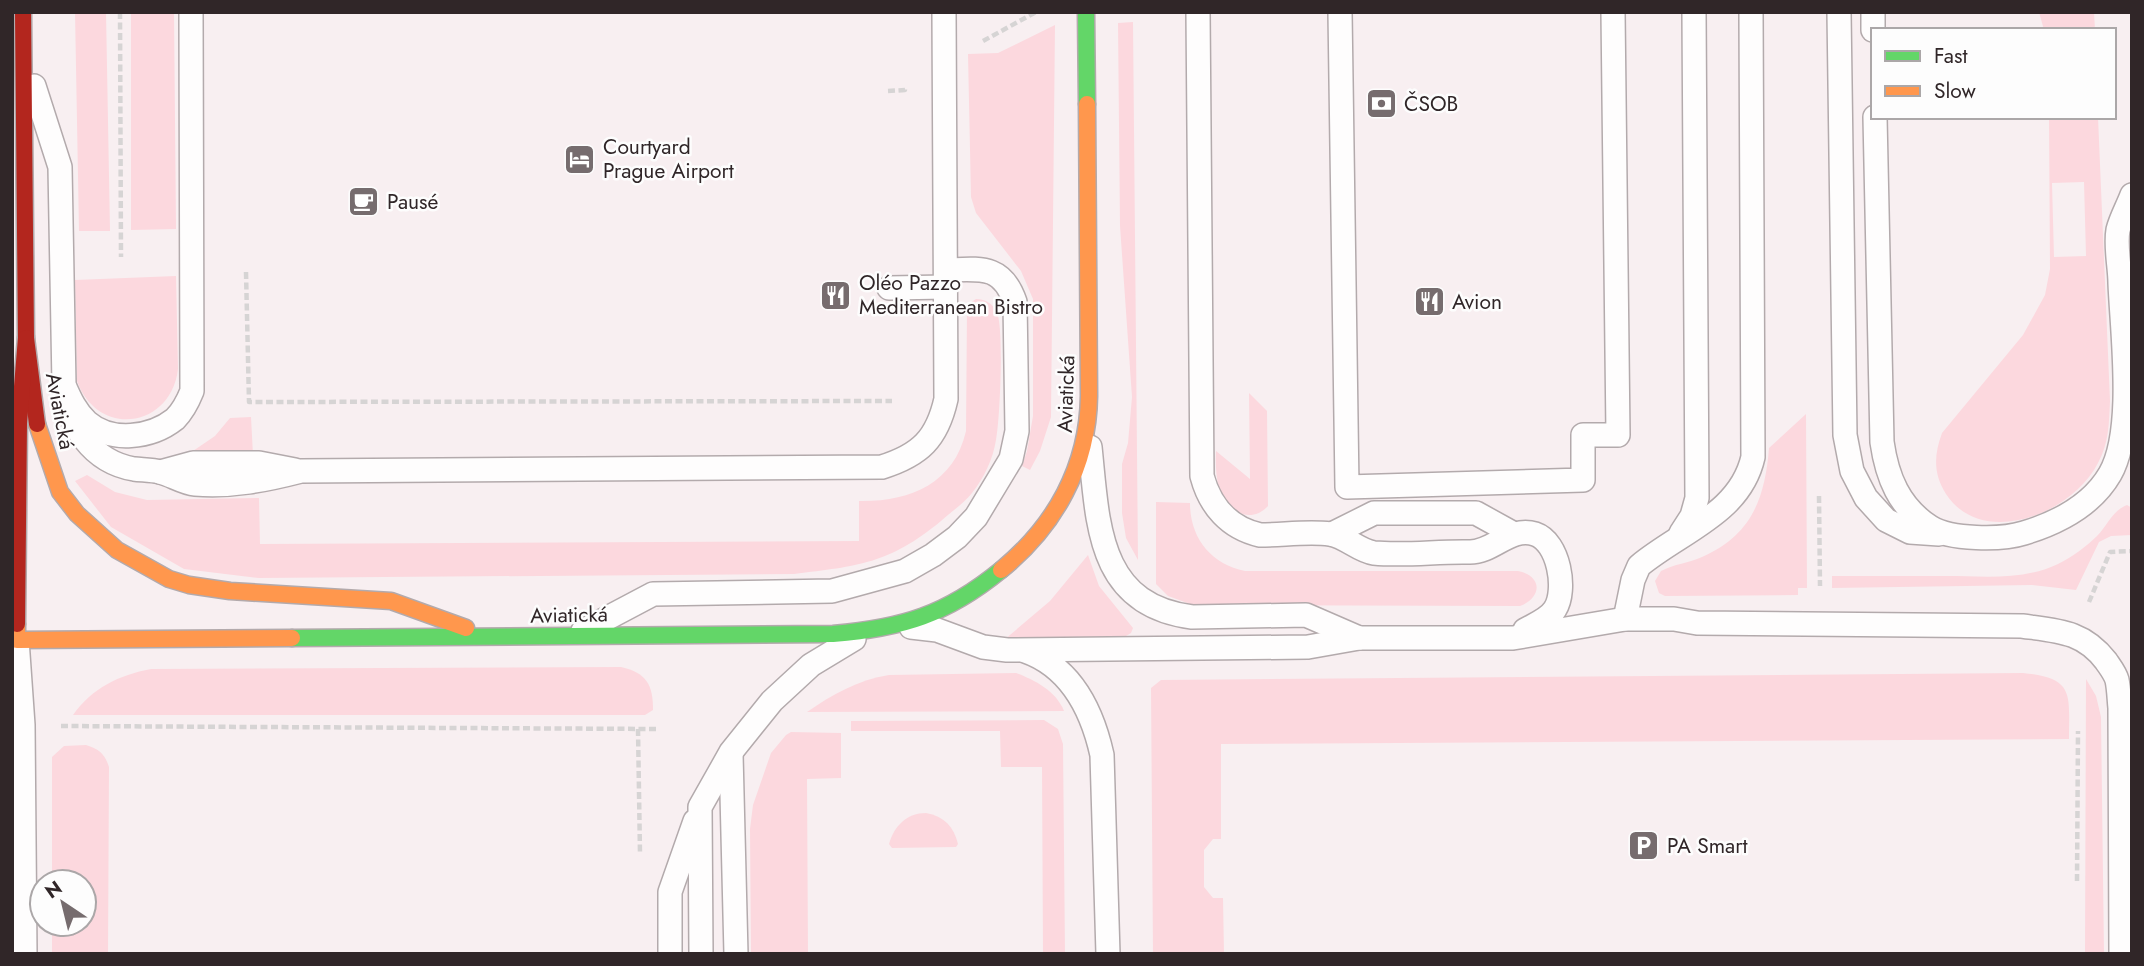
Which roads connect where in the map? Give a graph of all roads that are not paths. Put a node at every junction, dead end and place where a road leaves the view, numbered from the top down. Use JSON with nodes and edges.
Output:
{"nodes":[{"id":1,"x":23,"y":12,"type":"edge"},
{"id":2,"x":191,"y":12,"type":"edge"},
{"id":3,"x":944,"y":12,"type":"edge"},
{"id":4,"x":1086,"y":12,"type":"edge"},
{"id":5,"x":1198,"y":12,"type":"edge"},
{"id":6,"x":1340,"y":12,"type":"edge"},
{"id":7,"x":1613,"y":12,"type":"edge"},
{"id":8,"x":1693,"y":12,"type":"edge"},
{"id":9,"x":1751,"y":12,"type":"edge"},
{"id":10,"x":1839,"y":12,"type":"edge"},
{"id":11,"x":23,"y":54,"type":"junction"},
{"id":12,"x":1875,"y":119,"type":"edge"},
{"id":13,"x":2132,"y":195,"type":"edge"},
{"id":14,"x":946,"y":278,"type":"junction"},
{"id":15,"x":889,"y":288,"type":"dead end"},
{"id":16,"x":26,"y":338,"type":"junction"},
{"id":17,"x":64,"y":385,"type":"junction"},
{"id":18,"x":1088,"y":424,"type":"junction"},
{"id":19,"x":1332,"y":534,"type":"junction"},
{"id":20,"x":1514,"y":534,"type":"junction"},
{"id":21,"x":1950,"y":535,"type":"junction"},
{"id":22,"x":1671,"y":543,"type":"junction"},
{"id":23,"x":1625,"y":619,"type":"junction"},
{"id":24,"x":896,"y":626,"type":"junction"},
{"id":25,"x":573,"y":636,"type":"junction"},
{"id":26,"x":491,"y":637,"type":"junction"},
{"id":27,"x":1359,"y":638,"type":"junction"},
{"id":28,"x":1513,"y":638,"type":"junction"},
{"id":29,"x":17,"y":640,"type":"junction"},
{"id":30,"x":1022,"y":650,"type":"junction"},
{"id":31,"x":731,"y":752,"type":"junction"},
{"id":32,"x":18,"y":779,"type":"edge"},
{"id":33,"x":700,"y":807,"type":"junction"},
{"id":34,"x":25,"y":954,"type":"edge"},
{"id":35,"x":670,"y":954,"type":"edge"},
{"id":36,"x":701,"y":954,"type":"edge"},
{"id":37,"x":736,"y":954,"type":"edge"},
{"id":38,"x":1108,"y":954,"type":"edge"},
{"id":39,"x":2121,"y":954,"type":"edge"}],
"edges":[{"from":1,"to":11,"type":"main road","name":"Aviatická"},
{"from":2,"to":17,"type":"lane"},
{"from":3,"to":14,"type":"lane"},
{"from":4,"to":18,"type":"main road","name":"Aviatická"},
{"from":5,"to":19,"type":"lane"},
{"from":6,"to":7,"type":"lane"},
{"from":8,"to":22,"type":"lane"},
{"from":9,"to":22,"type":"lane"},
{"from":10,"to":21,"type":"lane"},
{"from":11,"to":16,"type":"main road","name":"Aviatická"},
{"from":11,"to":17,"type":"lane"},
{"from":12,"to":21,"type":"lane"},
{"from":13,"to":21,"type":"lane"},
{"from":14,"to":15,"type":"lane"},
{"from":14,"to":17,"type":"lane"},
{"from":14,"to":25,"type":"lane"},
{"from":16,"to":26,"type":"main road","name":"Aviatická"},
{"from":16,"to":29,"type":"main road"},
{"from":18,"to":24,"type":"main road","name":"Aviatická"},
{"from":18,"to":27,"type":"lane"},
{"from":19,"to":20,"type":"lane"},
{"from":19,"to":20,"type":"lane"},
{"from":20,"to":28,"type":"lane"},
{"from":22,"to":23,"type":"lane"},
{"from":23,"to":28,"type":"lane"},
{"from":23,"to":39,"type":"lane"},
{"from":24,"to":25,"type":"main road","name":"Aviatická"},
{"from":24,"to":30,"type":"lane"},
{"from":24,"to":31,"type":"lane"},
{"from":25,"to":26,"type":"main road","name":"Aviatická"},
{"from":26,"to":29,"type":"main road"},
{"from":27,"to":28,"type":"lane"},
{"from":27,"to":30,"type":"lane"},
{"from":29,"to":32,"type":"lane"},
{"from":30,"to":38,"type":"lane"},
{"from":31,"to":33,"type":"lane"},
{"from":31,"to":37,"type":"lane"},
{"from":32,"to":34,"type":"lane"},
{"from":33,"to":35,"type":"lane"},
{"from":33,"to":36,"type":"lane"}]}
